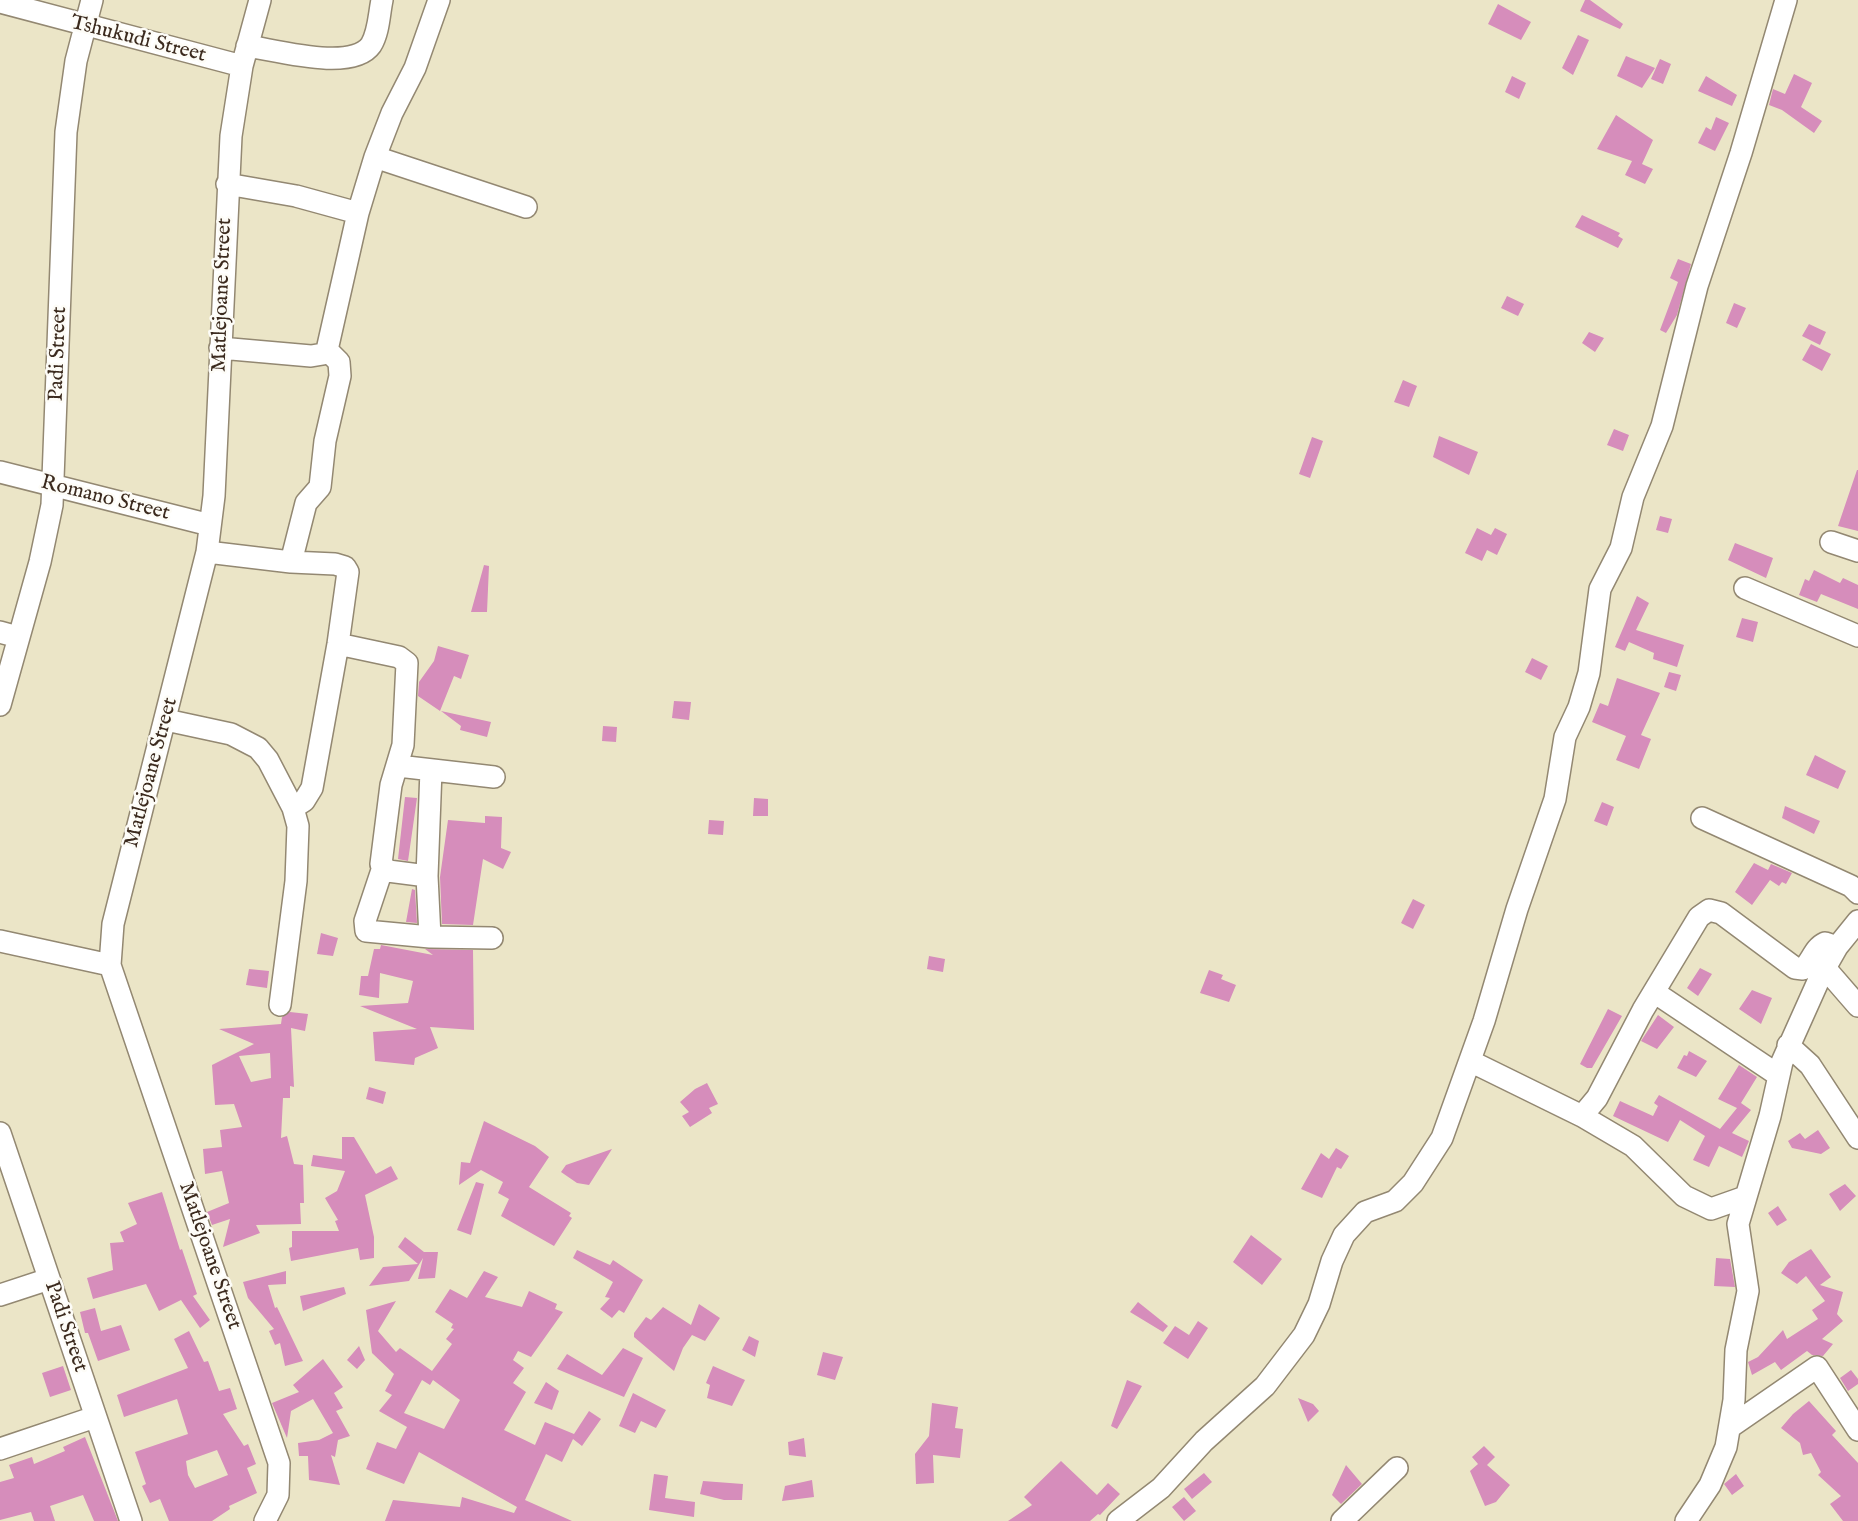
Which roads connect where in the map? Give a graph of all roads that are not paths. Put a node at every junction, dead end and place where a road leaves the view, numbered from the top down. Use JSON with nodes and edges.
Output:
{"nodes":[{"id":1,"x":92,"y":0,"type":"edge"},
{"id":2,"x":260,"y":0,"type":"edge"},
{"id":3,"x":382,"y":0,"type":"edge"},
{"id":4,"x":439,"y":0,"type":"edge"},
{"id":5,"x":1786,"y":0,"type":"edge"},
{"id":6,"x":0,"y":2,"type":"edge"},
{"id":7,"x":84,"y":26,"type":"junction"},
{"id":8,"x":244,"y":56,"type":"junction"},
{"id":9,"x":375,"y":157,"type":"junction"},
{"id":10,"x":227,"y":184,"type":"junction"},
{"id":11,"x":526,"y":207,"type":"dead end"},
{"id":12,"x":358,"y":213,"type":"junction"},
{"id":13,"x":220,"y":348,"type":"junction"},
{"id":14,"x":327,"y":350,"type":"junction"},
{"id":15,"x":0,"y":472,"type":"edge"},
{"id":16,"x":54,"y":486,"type":"junction"},
{"id":17,"x":210,"y":525,"type":"junction"},
{"id":18,"x":1831,"y":542,"type":"dead end"},
{"id":19,"x":1858,"y":551,"type":"edge"},
{"id":20,"x":207,"y":552,"type":"junction"},
{"id":21,"x":291,"y":562,"type":"junction"},
{"id":22,"x":1745,"y":588,"type":"dead end"},
{"id":23,"x":9,"y":635,"type":"edge"},
{"id":24,"x":1858,"y":636,"type":"edge"},
{"id":25,"x":338,"y":644,"type":"junction"},
{"id":26,"x":0,"y":705,"type":"edge"},
{"id":27,"x":166,"y":720,"type":"junction"},
{"id":28,"x":398,"y":766,"type":"junction"},
{"id":29,"x":430,"y":770,"type":"junction"},
{"id":30,"x":494,"y":777,"type":"dead end"},
{"id":31,"x":293,"y":808,"type":"junction"},
{"id":32,"x":1702,"y":818,"type":"dead end"},
{"id":33,"x":383,"y":867,"type":"junction"},
{"id":34,"x":427,"y":876,"type":"junction"},
{"id":35,"x":1858,"y":893,"type":"edge"},
{"id":36,"x":1858,"y":921,"type":"edge"},
{"id":37,"x":430,"y":937,"type":"junction"},
{"id":38,"x":492,"y":938,"type":"dead end"},
{"id":39,"x":0,"y":941,"type":"edge"},
{"id":40,"x":1837,"y":947,"type":"junction"},
{"id":41,"x":110,"y":965,"type":"junction"},
{"id":42,"x":1825,"y":968,"type":"junction"},
{"id":43,"x":1654,"y":992,"type":"junction"},
{"id":44,"x":280,"y":1005,"type":"dead end"},
{"id":45,"x":1858,"y":1006,"type":"edge"},
{"id":46,"x":1788,"y":1045,"type":"junction"},
{"id":47,"x":1470,"y":1061,"type":"junction"},
{"id":48,"x":1778,"y":1075,"type":"junction"},
{"id":49,"x":1582,"y":1116,"type":"junction"},
{"id":50,"x":1,"y":1137,"type":"edge"},
{"id":51,"x":1858,"y":1138,"type":"edge"},
{"id":52,"x":1745,"y":1197,"type":"junction"},
{"id":53,"x":49,"y":1279,"type":"junction"},
{"id":54,"x":0,"y":1294,"type":"edge"},
{"id":55,"x":1851,"y":1403,"type":"edge"},
{"id":56,"x":95,"y":1417,"type":"junction"},
{"id":57,"x":1730,"y":1427,"type":"junction"},
{"id":58,"x":1858,"y":1430,"type":"edge"},
{"id":59,"x":0,"y":1449,"type":"edge"},
{"id":60,"x":1397,"y":1468,"type":"dead end"},
{"id":61,"x":131,"y":1521,"type":"edge"},
{"id":62,"x":264,"y":1521,"type":"edge"},
{"id":63,"x":1119,"y":1521,"type":"edge"},
{"id":64,"x":1342,"y":1521,"type":"edge"},
{"id":65,"x":1686,"y":1521,"type":"edge"}],
"edges":[{"from":1,"to":7,"type":"street","name":"Padi Street"},
{"from":2,"to":8,"type":"street","name":"Matlejoane Street"},
{"from":3,"to":8,"type":"street","name":"Tshukudi Street"},
{"from":4,"to":9,"type":"street"},
{"from":5,"to":47,"type":"street"},
{"from":6,"to":7,"type":"street","name":"Tshukudi Street"},
{"from":7,"to":8,"type":"street","name":"Tshukudi Street"},
{"from":7,"to":16,"type":"street","name":"Padi Street"},
{"from":8,"to":10,"type":"street","name":"Matlejoane Street"},
{"from":9,"to":11,"type":"street"},
{"from":9,"to":12,"type":"street"},
{"from":10,"to":12,"type":"street"},
{"from":10,"to":13,"type":"street","name":"Matlejoane Street"},
{"from":12,"to":14,"type":"street"},
{"from":13,"to":14,"type":"street"},
{"from":13,"to":17,"type":"street","name":"Matlejoane Street"},
{"from":14,"to":21,"type":"street"},
{"from":15,"to":16,"type":"street","name":"Romano Street"},
{"from":16,"to":17,"type":"street","name":"Romano Street"},
{"from":16,"to":23,"type":"street","name":"Padi Street"},
{"from":17,"to":20,"type":"street","name":"Matlejoane Street"},
{"from":18,"to":19,"type":"street"},
{"from":20,"to":21,"type":"street"},
{"from":20,"to":27,"type":"street","name":"Matlejoane Street"},
{"from":21,"to":25,"type":"street"},
{"from":22,"to":24,"type":"street"},
{"from":23,"to":26,"type":"street","name":"Padi Street"},
{"from":25,"to":28,"type":"street"},
{"from":25,"to":31,"type":"street"},
{"from":27,"to":31,"type":"street"},
{"from":27,"to":41,"type":"street","name":"Matlejoane Street"},
{"from":28,"to":29,"type":"street"},
{"from":28,"to":33,"type":"street"},
{"from":29,"to":30,"type":"street"},
{"from":29,"to":34,"type":"street"},
{"from":31,"to":44,"type":"street"},
{"from":32,"to":35,"type":"street"},
{"from":33,"to":34,"type":"street"},
{"from":33,"to":37,"type":"street"},
{"from":34,"to":37,"type":"street"},
{"from":36,"to":40,"type":"street"},
{"from":37,"to":38,"type":"street"},
{"from":39,"to":41,"type":"street"},
{"from":40,"to":42,"type":"street"},
{"from":40,"to":43,"type":"street"},
{"from":41,"to":62,"type":"street","name":"Matlejoane Street"},
{"from":42,"to":45,"type":"street"},
{"from":42,"to":46,"type":"street"},
{"from":43,"to":48,"type":"street"},
{"from":43,"to":49,"type":"street"},
{"from":46,"to":48,"type":"street"},
{"from":46,"to":51,"type":"street"},
{"from":47,"to":49,"type":"street"},
{"from":47,"to":63,"type":"street"},
{"from":48,"to":52,"type":"street"},
{"from":49,"to":52,"type":"street"},
{"from":50,"to":53,"type":"street","name":"Padi Street"},
{"from":52,"to":57,"type":"street"},
{"from":53,"to":54,"type":"street"},
{"from":53,"to":56,"type":"street","name":"Padi Street"},
{"from":55,"to":57,"type":"street"},
{"from":55,"to":58,"type":"street"},
{"from":56,"to":59,"type":"street"},
{"from":56,"to":61,"type":"street","name":"Padi Street"},
{"from":57,"to":65,"type":"street"},
{"from":60,"to":64,"type":"street"}]}
